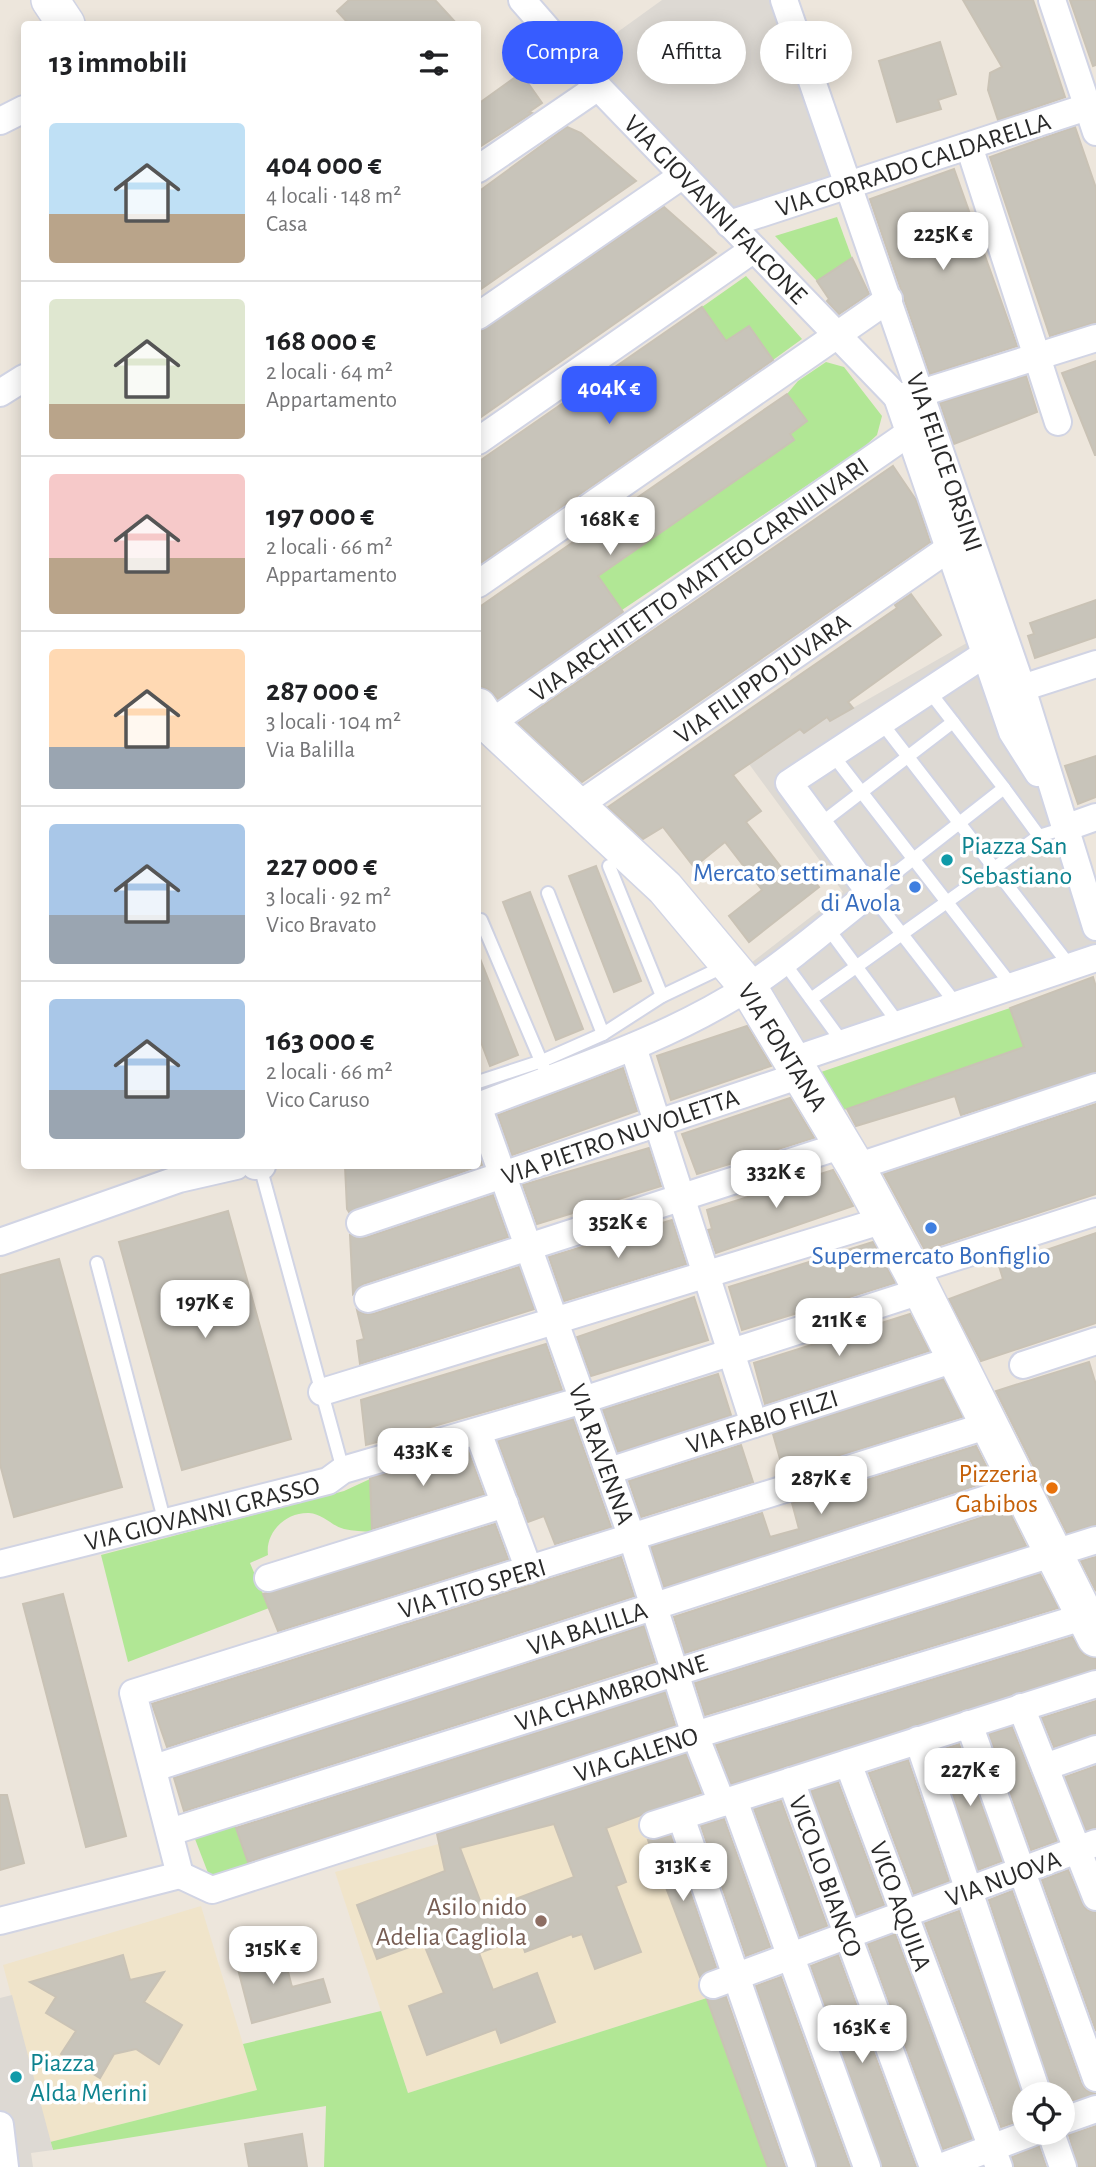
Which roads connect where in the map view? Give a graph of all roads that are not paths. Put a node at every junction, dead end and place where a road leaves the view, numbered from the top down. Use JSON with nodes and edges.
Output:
{"nodes":[{"id":1,"x":50,"y":0,"type":"edge"},
{"id":2,"x":522,"y":0,"type":"edge"},
{"id":3,"x":784,"y":0,"type":"edge"},
{"id":4,"x":1052,"y":0,"type":"edge"},
{"id":5,"x":64,"y":21,"type":"edge"},
{"id":6,"x":598,"y":87,"type":"junction"},
{"id":7,"x":1092,"y":105,"type":"edge"},
{"id":8,"x":21,"y":110,"type":"edge"},
{"id":9,"x":0,"y":121,"type":"edge"},
{"id":10,"x":1096,"y":132,"type":"edge"},
{"id":11,"x":969,"y":146,"type":"junction"},
{"id":12,"x":481,"y":167,"type":"edge"},
{"id":13,"x":683,"y":175,"type":"junction"},
{"id":14,"x":847,"y":186,"type":"junction"},
{"id":15,"x":729,"y":224,"type":"junction"},
{"id":16,"x":754,"y":249,"type":"junction"},
{"id":17,"x":888,"y":299,"type":"junction"},
{"id":18,"x":481,"y":314,"type":"edge"},
{"id":19,"x":837,"y":335,"type":"junction"},
{"id":20,"x":1096,"y":338,"type":"edge"},
{"id":21,"x":1036,"y":358,"type":"junction"},
{"id":22,"x":21,"y":380,"type":"edge"},
{"id":23,"x":0,"y":393,"type":"edge"},
{"id":24,"x":909,"y":395,"type":"junction"},
{"id":25,"x":1058,"y":422,"type":"dead end"},
{"id":26,"x":909,"y":433,"type":"junction"},
{"id":27,"x":481,"y":439,"type":"edge"},
{"id":28,"x":948,"y":549,"type":"junction"},
{"id":29,"x":481,"y":582,"type":"edge"},
{"id":30,"x":985,"y":654,"type":"junction"},
{"id":31,"x":1096,"y":664,"type":"edge"},
{"id":32,"x":1022,"y":688,"type":"junction"},
{"id":33,"x":929,"y":691,"type":"junction"},
{"id":34,"x":484,"y":715,"type":"edge"},
{"id":35,"x":881,"y":722,"type":"junction"},
{"id":36,"x":953,"y":722,"type":"junction"},
{"id":37,"x":832,"y":754,"type":"junction"},
{"id":38,"x":908,"y":756,"type":"junction"},
{"id":39,"x":1004,"y":788,"type":"junction"},
{"id":40,"x":862,"y":792,"type":"junction"},
{"id":41,"x":1054,"y":798,"type":"junction"},
{"id":42,"x":576,"y":807,"type":"junction"},
{"id":43,"x":1096,"y":817,"type":"edge"},
{"id":44,"x":959,"y":823,"type":"junction"},
{"id":45,"x":820,"y":824,"type":"junction"},
{"id":46,"x":1065,"y":828,"type":"junction"},
{"id":47,"x":1039,"y":836,"type":"junction"},
{"id":48,"x":914,"y":859,"type":"junction"},
{"id":49,"x":609,"y":866,"type":"dead end"},
{"id":50,"x":994,"y":869,"type":"junction"},
{"id":51,"x":548,"y":893,"type":"dead end"},
{"id":52,"x":870,"y":893,"type":"junction"},
{"id":53,"x":947,"y":902,"type":"junction"},
{"id":54,"x":481,"y":920,"type":"dead end"},
{"id":55,"x":1096,"y":927,"type":"edge"},
{"id":56,"x":827,"y":928,"type":"junction"},
{"id":57,"x":902,"y":934,"type":"junction"},
{"id":58,"x":1096,"y":958,"type":"edge"},
{"id":59,"x":783,"y":960,"type":"junction"},
{"id":60,"x":1070,"y":966,"type":"junction"},
{"id":61,"x":856,"y":967,"type":"junction"},
{"id":62,"x":739,"y":975,"type":"junction"},
{"id":63,"x":1012,"y":986,"type":"junction"},
{"id":64,"x":662,"y":996,"type":"junction"},
{"id":65,"x":811,"y":999,"type":"junction"},
{"id":66,"x":957,"y":1005,"type":"junction"},
{"id":67,"x":899,"y":1024,"type":"junction"},
{"id":68,"x":603,"y":1034,"type":"junction"},
{"id":69,"x":843,"y":1043,"type":"junction"},
{"id":70,"x":633,"y":1047,"type":"junction"},
{"id":71,"x":797,"y":1067,"type":"junction"},
{"id":72,"x":544,"y":1070,"type":"junction"},
{"id":73,"x":481,"y":1081,"type":"edge"},
{"id":74,"x":1096,"y":1087,"type":"edge"},
{"id":75,"x":481,"y":1104,"type":"edge"},
{"id":76,"x":481,"y":1115,"type":"edge"},
{"id":77,"x":657,"y":1123,"type":"junction"},
{"id":78,"x":849,"y":1156,"type":"junction"},
{"id":79,"x":223,"y":1169,"type":"edge"},
{"id":80,"x":260,"y":1169,"type":"edge"},
{"id":81,"x":501,"y":1176,"type":"junction"},
{"id":82,"x":681,"y":1197,"type":"junction"},
{"id":83,"x":1096,"y":1212,"type":"edge"},
{"id":84,"x":884,"y":1220,"type":"junction"},
{"id":85,"x":360,"y":1223,"type":"dead end"},
{"id":86,"x":0,"y":1241,"type":"edge"},
{"id":87,"x":528,"y":1247,"type":"junction"},
{"id":88,"x":97,"y":1262,"type":"dead end"},
{"id":89,"x":705,"y":1274,"type":"junction"},
{"id":90,"x":917,"y":1281,"type":"junction"},
{"id":91,"x":368,"y":1299,"type":"dead end"},
{"id":92,"x":554,"y":1321,"type":"junction"},
{"id":93,"x":1096,"y":1341,"type":"edge"},
{"id":94,"x":730,"y":1351,"type":"junction"},
{"id":95,"x":955,"y":1359,"type":"junction"},
{"id":96,"x":1023,"y":1365,"type":"dead end"},
{"id":97,"x":322,"y":1392,"type":"junction"},
{"id":98,"x":583,"y":1400,"type":"junction"},
{"id":99,"x":754,"y":1424,"type":"junction"},
{"id":100,"x":989,"y":1425,"type":"junction"},
{"id":101,"x":478,"y":1432,"type":"junction"},
{"id":102,"x":343,"y":1470,"type":"junction"},
{"id":103,"x":609,"y":1471,"type":"junction"},
{"id":104,"x":1020,"y":1488,"type":"junction"},
{"id":105,"x":505,"y":1504,"type":"junction"},
{"id":106,"x":165,"y":1523,"type":"junction"},
{"id":107,"x":631,"y":1535,"type":"junction"},
{"id":108,"x":1096,"y":1541,"type":"edge"},
{"id":109,"x":1053,"y":1552,"type":"junction"},
{"id":110,"x":0,"y":1564,"type":"edge"},
{"id":111,"x":530,"y":1570,"type":"junction"},
{"id":112,"x":268,"y":1577,"type":"dead end"},
{"id":113,"x":654,"y":1606,"type":"junction"},
{"id":114,"x":1092,"y":1622,"type":"edge"},
{"id":115,"x":675,"y":1672,"type":"junction"},
{"id":116,"x":1096,"y":1684,"type":"edge"},
{"id":117,"x":1021,"y":1707,"type":"junction"},
{"id":118,"x":970,"y":1724,"type":"junction"},
{"id":119,"x":695,"y":1735,"type":"junction"},
{"id":120,"x":918,"y":1741,"type":"junction"},
{"id":121,"x":1096,"y":1749,"type":"edge"},
{"id":122,"x":848,"y":1763,"type":"junction"},
{"id":123,"x":1045,"y":1767,"type":"junction"},
{"id":124,"x":154,"y":1768,"type":"junction"},
{"id":125,"x":791,"y":1781,"type":"junction"},
{"id":126,"x":728,"y":1801,"type":"junction"},
{"id":127,"x":681,"y":1817,"type":"junction"},
{"id":128,"x":653,"y":1825,"type":"dead end"},
{"id":129,"x":170,"y":1832,"type":"junction"},
{"id":130,"x":1087,"y":1847,"type":"edge"},
{"id":131,"x":1024,"y":1870,"type":"junction"},
{"id":132,"x":180,"y":1875,"type":"junction"},
{"id":133,"x":970,"y":1890,"type":"junction"},
{"id":134,"x":1096,"y":1897,"type":"edge"},
{"id":135,"x":904,"y":1914,"type":"junction"},
{"id":136,"x":0,"y":1921,"type":"edge"},
{"id":137,"x":848,"y":1935,"type":"junction"},
{"id":138,"x":792,"y":1956,"type":"junction"},
{"id":139,"x":725,"y":1981,"type":"junction"},
{"id":140,"x":1096,"y":2078,"type":"edge"},
{"id":141,"x":1034,"y":2082,"type":"edge"},
{"id":142,"x":1096,"y":2109,"type":"edge"},
{"id":143,"x":1075,"y":2116,"type":"edge"},
{"id":144,"x":0,"y":2125,"type":"edge"},
{"id":145,"x":1013,"y":2145,"type":"edge"},
{"id":146,"x":1055,"y":2145,"type":"edge"},
{"id":147,"x":995,"y":2157,"type":"edge"},
{"id":148,"x":5,"y":2167,"type":"edge"},
{"id":149,"x":802,"y":2167,"type":"edge"},
{"id":150,"x":867,"y":2167,"type":"edge"},
{"id":151,"x":933,"y":2167,"type":"edge"},
{"id":152,"x":940,"y":2167,"type":"edge"},
{"id":153,"x":1063,"y":2167,"type":"edge"}],
"edges":[{"from":1,"to":5,"type":"street"},
{"from":2,"to":6,"type":"street","name":"VIA GIOVANNI FALCONE"},
{"from":3,"to":14,"type":"street","name":"VIA FELICE ORSINI"},
{"from":4,"to":7,"type":"street"},
{"from":6,"to":12,"type":"street"},
{"from":6,"to":13,"type":"street","name":"VIA GIOVANNI FALCONE"},
{"from":7,"to":10,"type":"street"},
{"from":7,"to":11,"type":"street","name":"VIA CORRADO CALDARELLA"},
{"from":8,"to":9,"type":"street"},
{"from":11,"to":14,"type":"street","name":"VIA CORRADO CALDARELLA"},
{"from":11,"to":21,"type":"street"},
{"from":13,"to":15,"type":"street","name":"VIA GIOVANNI FALCONE"},
{"from":13,"to":18,"type":"street"},
{"from":14,"to":15,"type":"street","name":"VIA CORRADO CALDARELLA"},
{"from":14,"to":17,"type":"street","name":"VIA FELICE ORSINI"},
{"from":15,"to":16,"type":"street","name":"VIA GIOVANNI FALCONE"},
{"from":16,"to":19,"type":"street","name":"VIA GIOVANNI FALCONE"},
{"from":16,"to":27,"type":"street"},
{"from":17,"to":19,"type":"street"},
{"from":17,"to":24,"type":"street","name":"VIA FELICE ORSINI"},
{"from":19,"to":24,"type":"street","name":"VIA GIOVANNI FALCONE"},
{"from":19,"to":29,"type":"street"},
{"from":20,"to":21,"type":"street"},
{"from":21,"to":24,"type":"street"},
{"from":21,"to":25,"type":"street"},
{"from":22,"to":23,"type":"street"},
{"from":24,"to":26,"type":"street"},
{"from":24,"to":32,"type":"street","name":"VIA FELICE ORSINI"},
{"from":26,"to":28,"type":"street"},
{"from":26,"to":34,"type":"street","name":"VIA ARCHITETTO MATTEO CARNILIVARI"},
{"from":28,"to":30,"type":"street"},
{"from":28,"to":42,"type":"street","name":"VIA FILIPPO JUVARA"},
{"from":30,"to":33,"type":"street"},
{"from":30,"to":41,"type":"street"},
{"from":31,"to":32,"type":"street"},
{"from":32,"to":41,"type":"street","name":"VIA FELICE ORSINI"},
{"from":33,"to":35,"type":"street"},
{"from":33,"to":36,"type":"lane"},
{"from":34,"to":42,"type":"street","name":"VIA FONTANA"},
{"from":35,"to":37,"type":"street"},
{"from":35,"to":38,"type":"lane"},
{"from":36,"to":38,"type":"lane"},
{"from":36,"to":39,"type":"lane"},
{"from":37,"to":40,"type":"lane"},
{"from":37,"to":45,"type":"street"},
{"from":38,"to":40,"type":"lane"},
{"from":38,"to":44,"type":"lane"},
{"from":39,"to":44,"type":"lane"},
{"from":39,"to":47,"type":"lane"},
{"from":40,"to":45,"type":"lane"},
{"from":40,"to":48,"type":"lane"},
{"from":41,"to":46,"type":"street","name":"VIA FELICE ORSINI"},
{"from":42,"to":62,"type":"street","name":"VIA FONTANA"},
{"from":43,"to":46,"type":"street"},
{"from":44,"to":48,"type":"lane"},
{"from":44,"to":50,"type":"lane"},
{"from":45,"to":52,"type":"street"},
{"from":46,"to":47,"type":"lane"},
{"from":46,"to":55,"type":"street","name":"VIA FELICE ORSINI"},
{"from":47,"to":50,"type":"lane"},
{"from":48,"to":52,"type":"lane"},
{"from":48,"to":53,"type":"lane"},
{"from":49,"to":64,"type":"lane"},
{"from":50,"to":53,"type":"lane"},
{"from":50,"to":60,"type":"lane"},
{"from":51,"to":68,"type":"lane"},
{"from":52,"to":56,"type":"street"},
{"from":52,"to":57,"type":"lane"},
{"from":53,"to":57,"type":"lane"},
{"from":53,"to":63,"type":"lane"},
{"from":54,"to":72,"type":"lane"},
{"from":56,"to":59,"type":"street"},
{"from":56,"to":61,"type":"lane"},
{"from":57,"to":61,"type":"lane"},
{"from":57,"to":66,"type":"lane"},
{"from":58,"to":60,"type":"street","name":"VIA PIETRO NUVOLETTA"},
{"from":59,"to":62,"type":"street"},
{"from":59,"to":65,"type":"lane"},
{"from":60,"to":63,"type":"street","name":"VIA PIETRO NUVOLETTA"},
{"from":61,"to":65,"type":"lane"},
{"from":61,"to":67,"type":"lane"},
{"from":62,"to":64,"type":"lane"},
{"from":62,"to":70,"type":"street"},
{"from":62,"to":71,"type":"street","name":"VIA FONTANA"},
{"from":63,"to":66,"type":"street","name":"VIA PIETRO NUVOLETTA"},
{"from":64,"to":68,"type":"lane"},
{"from":65,"to":69,"type":"lane"},
{"from":66,"to":67,"type":"street","name":"VIA PIETRO NUVOLETTA"},
{"from":67,"to":69,"type":"street","name":"VIA PIETRO NUVOLETTA"},
{"from":68,"to":72,"type":"lane"},
{"from":69,"to":71,"type":"street","name":"VIA PIETRO NUVOLETTA"},
{"from":70,"to":72,"type":"street"},
{"from":70,"to":77,"type":"street"},
{"from":71,"to":77,"type":"street","name":"VIA PIETRO NUVOLETTA"},
{"from":71,"to":78,"type":"street","name":"VIA FONTANA"},
{"from":72,"to":73,"type":"lane"},
{"from":72,"to":75,"type":"street"},
{"from":74,"to":78,"type":"street"},
{"from":76,"to":81,"type":"street","name":"VIA RAVENNA"},
{"from":77,"to":81,"type":"street","name":"VIA PIETRO NUVOLETTA"},
{"from":77,"to":82,"type":"street"},
{"from":78,"to":82,"type":"street"},
{"from":78,"to":84,"type":"street","name":"VIA FONTANA"},
{"from":79,"to":86,"type":"street"},
{"from":80,"to":97,"type":"lane"},
{"from":81,"to":85,"type":"street","name":"VIA PIETRO NUVOLETTA"},
{"from":81,"to":87,"type":"street","name":"VIA RAVENNA"},
{"from":82,"to":87,"type":"street"},
{"from":82,"to":89,"type":"street"},
{"from":83,"to":90,"type":"street","name":"VIA GIOVANNI GRASSO"},
{"from":84,"to":89,"type":"street"},
{"from":84,"to":90,"type":"street","name":"VIA FONTANA"},
{"from":87,"to":91,"type":"street"},
{"from":87,"to":92,"type":"street","name":"VIA RAVENNA"},
{"from":88,"to":106,"type":"lane"},
{"from":89,"to":92,"type":"street"},
{"from":89,"to":94,"type":"street"},
{"from":90,"to":94,"type":"street","name":"VIA GIOVANNI GRASSO"},
{"from":90,"to":95,"type":"street","name":"VIA FONTANA"},
{"from":92,"to":97,"type":"street"},
{"from":92,"to":98,"type":"street","name":"VIA RAVENNA"},
{"from":93,"to":96,"type":"street"},
{"from":94,"to":98,"type":"street","name":"VIA GIOVANNI GRASSO"},
{"from":94,"to":99,"type":"street"},
{"from":95,"to":99,"type":"street","name":"VIA FABIO FILZI"},
{"from":95,"to":100,"type":"street","name":"VIA FONTANA"},
{"from":97,"to":102,"type":"lane"},
{"from":98,"to":101,"type":"street","name":"VIA GIOVANNI GRASSO"},
{"from":98,"to":103,"type":"street","name":"VIA RAVENNA"},
{"from":99,"to":103,"type":"street","name":"VIA FABIO FILZI"},
{"from":100,"to":104,"type":"street","name":"VIA FONTANA"},
{"from":100,"to":107,"type":"street","name":"VIA TITO SPERI"},
{"from":101,"to":102,"type":"street","name":"VIA GIOVANNI GRASSO"},
{"from":101,"to":105,"type":"street"},
{"from":102,"to":106,"type":"street","name":"VIA GIOVANNI GRASSO"},
{"from":103,"to":107,"type":"street","name":"VIA RAVENNA"},
{"from":104,"to":109,"type":"street","name":"VIA FONTANA"},
{"from":104,"to":113,"type":"street","name":"VIA BALILLA"},
{"from":105,"to":111,"type":"street"},
{"from":105,"to":112,"type":"street"},
{"from":106,"to":110,"type":"street","name":"VIA GIOVANNI GRASSO"},
{"from":107,"to":111,"type":"street","name":"VIA TITO SPERI"},
{"from":107,"to":113,"type":"street","name":"VIA RAVENNA"},
{"from":108,"to":109,"type":"street","name":"VIA CHAMBRONNE"},
{"from":109,"to":114,"type":"street","name":"VIA FONTANA"},
{"from":109,"to":115,"type":"street","name":"VIA CHAMBRONNE"},
{"from":111,"to":124,"type":"street","name":"VIA TITO SPERI"},
{"from":113,"to":115,"type":"street","name":"VIA RAVENNA"},
{"from":113,"to":124,"type":"street","name":"VIA BALILLA"},
{"from":114,"to":119,"type":"street","name":"VIA GALENO"},
{"from":115,"to":119,"type":"street","name":"VIA RAVENNA"},
{"from":115,"to":129,"type":"street","name":"VIA CHAMBRONNE"},
{"from":116,"to":117,"type":"street"},
{"from":117,"to":118,"type":"street"},
{"from":117,"to":123,"type":"street"},
{"from":118,"to":120,"type":"street"},
{"from":118,"to":131,"type":"street"},
{"from":119,"to":126,"type":"street","name":"VIA RAVENNA"},
{"from":119,"to":132,"type":"street","name":"VIA GALENO"},
{"from":120,"to":122,"type":"street"},
{"from":120,"to":133,"type":"street"},
{"from":121,"to":123,"type":"street"},
{"from":122,"to":125,"type":"street"},
{"from":122,"to":135,"type":"street","name":"VICO AQUILA"},
{"from":123,"to":130,"type":"street"},
{"from":124,"to":129,"type":"street","name":"VIA TITO SPERI"},
{"from":125,"to":126,"type":"street"},
{"from":125,"to":137,"type":"street","name":"VICO LO BIANCO"},
{"from":126,"to":127,"type":"street"},
{"from":126,"to":138,"type":"street","name":"VIA RAVENNA"},
{"from":127,"to":128,"type":"street"},
{"from":127,"to":139,"type":"street"},
{"from":129,"to":132,"type":"street","name":"VIA TITO SPERI"},
{"from":130,"to":131,"type":"street","name":"VIA NUOVA"},
{"from":130,"to":134,"type":"street"},
{"from":131,"to":133,"type":"street","name":"VIA NUOVA"},
{"from":131,"to":140,"type":"street"},
{"from":132,"to":136,"type":"street"},
{"from":133,"to":135,"type":"street","name":"VIA NUOVA"},
{"from":133,"to":141,"type":"street"},
{"from":135,"to":137,"type":"street","name":"VIA NUOVA"},
{"from":135,"to":147,"type":"street","name":"VICO AQUILA"},
{"from":137,"to":138,"type":"street","name":"VIA NUOVA"},
{"from":137,"to":151,"type":"street","name":"VICO LO BIANCO"},
{"from":138,"to":139,"type":"street","name":"VIA NUOVA"},
{"from":138,"to":150,"type":"street","name":"VIA RAVENNA"},
{"from":139,"to":149,"type":"street"},
{"from":142,"to":143,"type":"street"},
{"from":144,"to":148,"type":"street"},
{"from":145,"to":147,"type":"street"},
{"from":146,"to":153,"type":"street"},
{"from":147,"to":152,"type":"street"}]}
